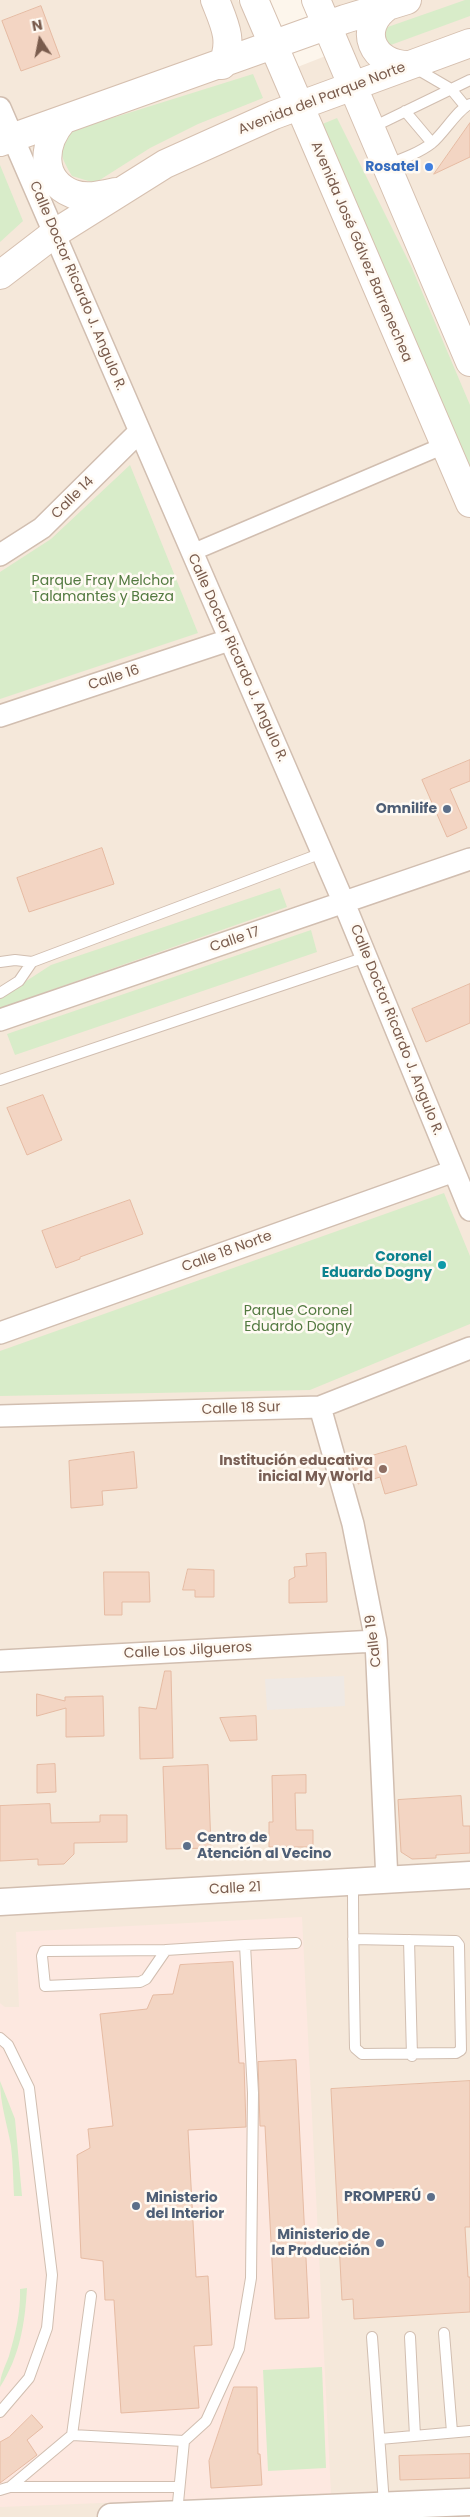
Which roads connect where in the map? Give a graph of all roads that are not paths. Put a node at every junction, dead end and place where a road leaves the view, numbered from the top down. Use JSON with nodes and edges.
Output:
{"nodes":[{"id":1,"x":215,"y":0,"type":"edge"},
{"id":2,"x":254,"y":0,"type":"edge"},
{"id":3,"x":316,"y":0,"type":"edge"},
{"id":4,"x":382,"y":4,"type":"edge"},
{"id":5,"x":327,"y":26,"type":"junction"},
{"id":6,"x":470,"y":43,"type":"edge"},
{"id":7,"x":274,"y":46,"type":"junction"},
{"id":8,"x":222,"y":65,"type":"junction"},
{"id":9,"x":410,"y":65,"type":"junction"},
{"id":10,"x":470,"y":80,"type":"edge"},
{"id":11,"x":354,"y":87,"type":"junction"},
{"id":12,"x":451,"y":89,"type":"junction"},
{"id":13,"x":467,"y":105,"type":"edge"},
{"id":14,"x":299,"y":107,"type":"junction"},
{"id":15,"x":0,"y":108,"type":"edge"},
{"id":16,"x":405,"y":111,"type":"junction"},
{"id":17,"x":63,"y":120,"type":"junction"},
{"id":18,"x":370,"y":128,"type":"junction"},
{"id":19,"x":6,"y":139,"type":"edge"},
{"id":20,"x":432,"y":144,"type":"junction"},
{"id":21,"x":385,"y":165,"type":"junction"},
{"id":22,"x":122,"y":191,"type":"junction"},
{"id":23,"x":55,"y":233,"type":"junction"},
{"id":24,"x":0,"y":275,"type":"edge"},
{"id":25,"x":470,"y":362,"type":"edge"},
{"id":26,"x":139,"y":432,"type":"junction"},
{"id":27,"x":445,"y":445,"type":"junction"},
{"id":28,"x":470,"y":503,"type":"edge"},
{"id":29,"x":191,"y":553,"type":"junction"},
{"id":30,"x":0,"y":555,"type":"edge"},
{"id":31,"x":229,"y":640,"type":"junction"},
{"id":32,"x":0,"y":716,"type":"edge"},
{"id":33,"x":322,"y":853,"type":"junction"},
{"id":34,"x":470,"y":859,"type":"edge"},
{"id":35,"x":344,"y":903,"type":"junction"},
{"id":36,"x":366,"y":958,"type":"junction"},
{"id":37,"x":0,"y":962,"type":"edge"},
{"id":38,"x":32,"y":962,"type":"junction"},
{"id":39,"x":0,"y":993,"type":"edge"},
{"id":40,"x":0,"y":1020,"type":"edge"},
{"id":41,"x":0,"y":1080,"type":"edge"},
{"id":42,"x":454,"y":1171,"type":"junction"},
{"id":43,"x":470,"y":1210,"type":"edge"},
{"id":44,"x":0,"y":1333,"type":"edge"},
{"id":45,"x":470,"y":1348,"type":"edge"},
{"id":46,"x":320,"y":1407,"type":"junction"},
{"id":47,"x":0,"y":1416,"type":"edge"},
{"id":48,"x":376,"y":1640,"type":"junction"},
{"id":49,"x":0,"y":1661,"type":"edge"},
{"id":50,"x":470,"y":1875,"type":"edge"},
{"id":51,"x":387,"y":1881,"type":"junction"},
{"id":52,"x":353,"y":1883,"type":"junction"},
{"id":53,"x":0,"y":1902,"type":"edge"},
{"id":54,"x":353,"y":1939,"type":"junction"},
{"id":55,"x":408,"y":1940,"type":"junction"},
{"id":56,"x":296,"y":1943,"type":"dead end"},
{"id":57,"x":245,"y":1946,"type":"junction"},
{"id":58,"x":166,"y":1950,"type":"junction"},
{"id":59,"x":0,"y":2038,"type":"edge"},
{"id":60,"x":412,"y":2056,"type":"junction"},
{"id":61,"x":91,"y":2296,"type":"dead end"},
{"id":62,"x":444,"y":2332,"type":"dead end"},
{"id":63,"x":372,"y":2337,"type":"dead end"},
{"id":64,"x":410,"y":2337,"type":"dead end"},
{"id":65,"x":0,"y":2412,"type":"edge"},
{"id":66,"x":470,"y":2431,"type":"edge"},
{"id":67,"x":452,"y":2432,"type":"junction"},
{"id":68,"x":72,"y":2435,"type":"junction"},
{"id":69,"x":415,"y":2436,"type":"junction"},
{"id":70,"x":380,"y":2439,"type":"junction"},
{"id":71,"x":184,"y":2441,"type":"junction"},
{"id":72,"x":10,"y":2487,"type":"junction"},
{"id":73,"x":178,"y":2487,"type":"junction"},
{"id":74,"x":0,"y":2490,"type":"edge"},
{"id":75,"x":470,"y":2502,"type":"edge"},
{"id":76,"x":400,"y":2508,"type":"edge"},
{"id":77,"x":190,"y":2515,"type":"edge"},
{"id":78,"x":111,"y":2517,"type":"edge"}],
"edges":[{"from":1,"to":8,"type":"main road"},
{"from":2,"to":7,"type":"main road","name":"Avenida José Gálvez Barrenechea"},
{"from":3,"to":5,"type":"main road"},
{"from":4,"to":5,"type":"main road"},
{"from":4,"to":9,"type":"main road"},
{"from":5,"to":7,"type":"main road"},
{"from":5,"to":11,"type":"main road"},
{"from":6,"to":9,"type":"main road","name":"Avenida del Parque Norte"},
{"from":7,"to":8,"type":"main road"},
{"from":7,"to":14,"type":"main road","name":"Avenida José Gálvez Barrenechea"},
{"from":8,"to":17,"type":"main road"},
{"from":9,"to":11,"type":"main road","name":"Avenida del Parque Norte"},
{"from":9,"to":12,"type":"lane"},
{"from":10,"to":12,"type":"lane"},
{"from":11,"to":14,"type":"main road","name":"Avenida del Parque Norte"},
{"from":11,"to":18,"type":"main road"},
{"from":12,"to":13,"type":"lane"},
{"from":12,"to":16,"type":"lane"},
{"from":13,"to":20,"type":"lane"},
{"from":14,"to":22,"type":"main road","name":"Avenida del Parque Norte"},
{"from":14,"to":27,"type":"main road","name":"Avenida José Gálvez Barrenechea"},
{"from":15,"to":19,"type":"street","name":"Calle Doctor Ricardo J. Angulo R."},
{"from":16,"to":18,"type":"lane"},
{"from":16,"to":20,"type":"lane"},
{"from":17,"to":19,"type":"main road"},
{"from":17,"to":22,"type":"main road"},
{"from":18,"to":21,"type":"main road"},
{"from":19,"to":23,"type":"street","name":"Calle Doctor Ricardo J. Angulo R."},
{"from":20,"to":21,"type":"lane"},
{"from":21,"to":25,"type":"main road"},
{"from":22,"to":23,"type":"main road","name":"Avenida del Parque Norte"},
{"from":23,"to":24,"type":"main road","name":"Avenida del Parque Norte"},
{"from":23,"to":26,"type":"street","name":"Calle Doctor Ricardo J. Angulo R."},
{"from":26,"to":29,"type":"street","name":"Calle Doctor Ricardo J. Angulo R."},
{"from":26,"to":30,"type":"street","name":"Calle 14"},
{"from":27,"to":28,"type":"main road","name":"Avenida José Gálvez Barrenechea"},
{"from":27,"to":29,"type":"street"},
{"from":29,"to":31,"type":"street","name":"Calle Doctor Ricardo J. Angulo R."},
{"from":31,"to":32,"type":"street","name":"Calle 16"},
{"from":31,"to":33,"type":"street","name":"Calle Doctor Ricardo J. Angulo R."},
{"from":33,"to":35,"type":"street","name":"Calle Doctor Ricardo J. Angulo R."},
{"from":33,"to":38,"type":"lane"},
{"from":34,"to":35,"type":"street","name":"Calle 17"},
{"from":35,"to":36,"type":"street","name":"Calle Doctor Ricardo J. Angulo R."},
{"from":35,"to":40,"type":"street","name":"Calle 17"},
{"from":36,"to":41,"type":"lane"},
{"from":36,"to":42,"type":"street","name":"Calle Doctor Ricardo J. Angulo R."},
{"from":37,"to":38,"type":"lane"},
{"from":38,"to":39,"type":"lane"},
{"from":42,"to":43,"type":"street","name":"Calle Doctor Ricardo J. Angulo R."},
{"from":42,"to":44,"type":"street","name":"Calle 18 Norte"},
{"from":45,"to":46,"type":"street","name":"Calle 18 Sur"},
{"from":46,"to":47,"type":"street","name":"Calle 18 Sur"},
{"from":46,"to":48,"type":"street","name":"Calle 19"},
{"from":48,"to":49,"type":"street","name":"Calle Los Jilgueros"},
{"from":48,"to":51,"type":"street","name":"Calle 19"},
{"from":50,"to":51,"type":"street","name":"Calle 21"},
{"from":51,"to":52,"type":"street","name":"Calle 21"},
{"from":52,"to":53,"type":"street","name":"Calle 21"},
{"from":52,"to":54,"type":"lane"},
{"from":54,"to":55,"type":"lane"},
{"from":54,"to":60,"type":"lane"},
{"from":55,"to":60,"type":"lane"},
{"from":55,"to":60,"type":"lane"},
{"from":56,"to":57,"type":"lane"},
{"from":57,"to":58,"type":"lane"},
{"from":57,"to":71,"type":"lane"},
{"from":58,"to":58,"type":"lane"},
{"from":59,"to":65,"type":"lane"},
{"from":61,"to":68,"type":"lane"},
{"from":62,"to":67,"type":"lane"},
{"from":63,"to":70,"type":"lane"},
{"from":64,"to":69,"type":"lane"},
{"from":66,"to":67,"type":"lane"},
{"from":67,"to":69,"type":"lane"},
{"from":68,"to":71,"type":"lane"},
{"from":68,"to":72,"type":"lane"},
{"from":69,"to":70,"type":"lane"},
{"from":70,"to":76,"type":"lane"},
{"from":71,"to":73,"type":"lane"},
{"from":72,"to":73,"type":"lane"},
{"from":72,"to":74,"type":"lane"},
{"from":73,"to":77,"type":"lane"},
{"from":75,"to":76,"type":"street"},
{"from":76,"to":77,"type":"street"},
{"from":77,"to":78,"type":"street"}]}
